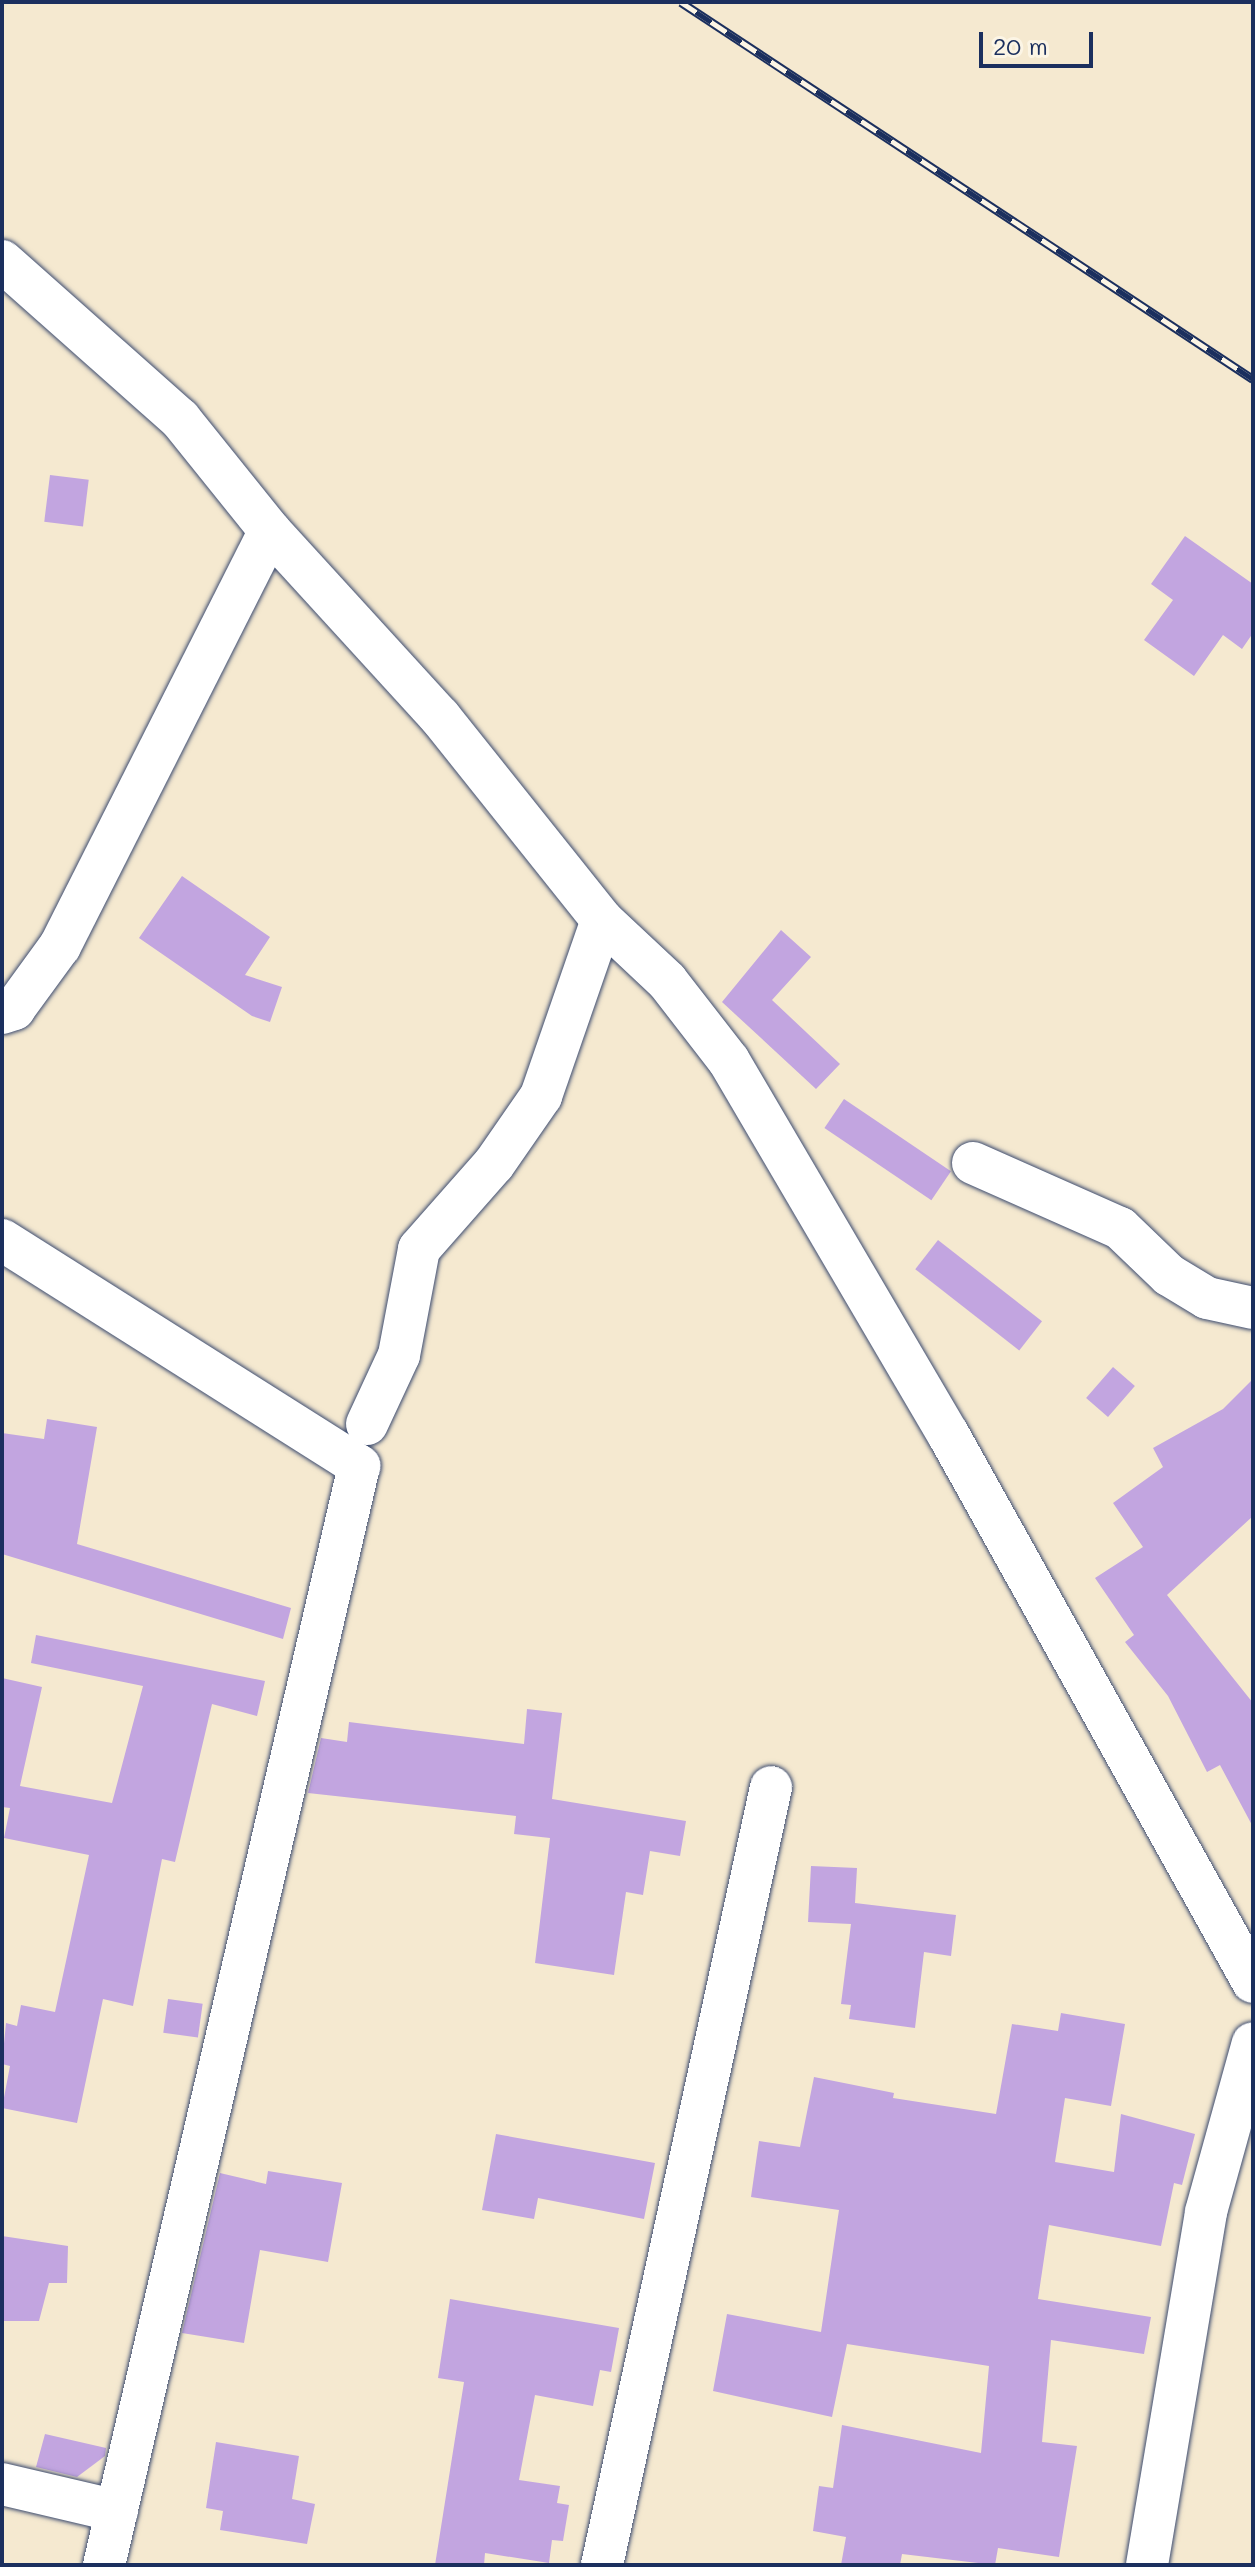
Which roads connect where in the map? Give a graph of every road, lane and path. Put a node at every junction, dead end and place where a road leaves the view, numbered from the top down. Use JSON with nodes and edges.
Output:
{"nodes":[{"id":1,"x":2,"y":261,"type":"edge"},
{"id":2,"x":270,"y":531,"type":"junction"},
{"id":3,"x":602,"y":920,"type":"junction"},
{"id":4,"x":2,"y":1013,"type":"edge"},
{"id":5,"x":973,"y":1163,"type":"dead end"},
{"id":6,"x":2,"y":1240,"type":"edge"},
{"id":7,"x":1253,"y":1308,"type":"edge"},
{"id":8,"x":367,"y":1424,"type":"dead end"},
{"id":9,"x":771,"y":1787,"type":"dead end"},
{"id":10,"x":1253,"y":1982,"type":"edge"},
{"id":11,"x":1253,"y":2043,"type":"edge"},
{"id":12,"x":2,"y":2484,"type":"edge"},
{"id":13,"x":117,"y":2511,"type":"junction"},
{"id":14,"x":104,"y":2565,"type":"edge"},
{"id":15,"x":602,"y":2565,"type":"edge"},
{"id":16,"x":1147,"y":2565,"type":"edge"}],
"edges":[{"from":1,"to":2,"type":"street"},
{"from":2,"to":3,"type":"street"},
{"from":2,"to":4,"type":"street"},
{"from":3,"to":8,"type":"street"},
{"from":3,"to":10,"type":"street"},
{"from":5,"to":7,"type":"street"},
{"from":6,"to":13,"type":"street"},
{"from":9,"to":15,"type":"street"},
{"from":11,"to":16,"type":"street"},
{"from":12,"to":13,"type":"street"},
{"from":13,"to":14,"type":"street"}]}
